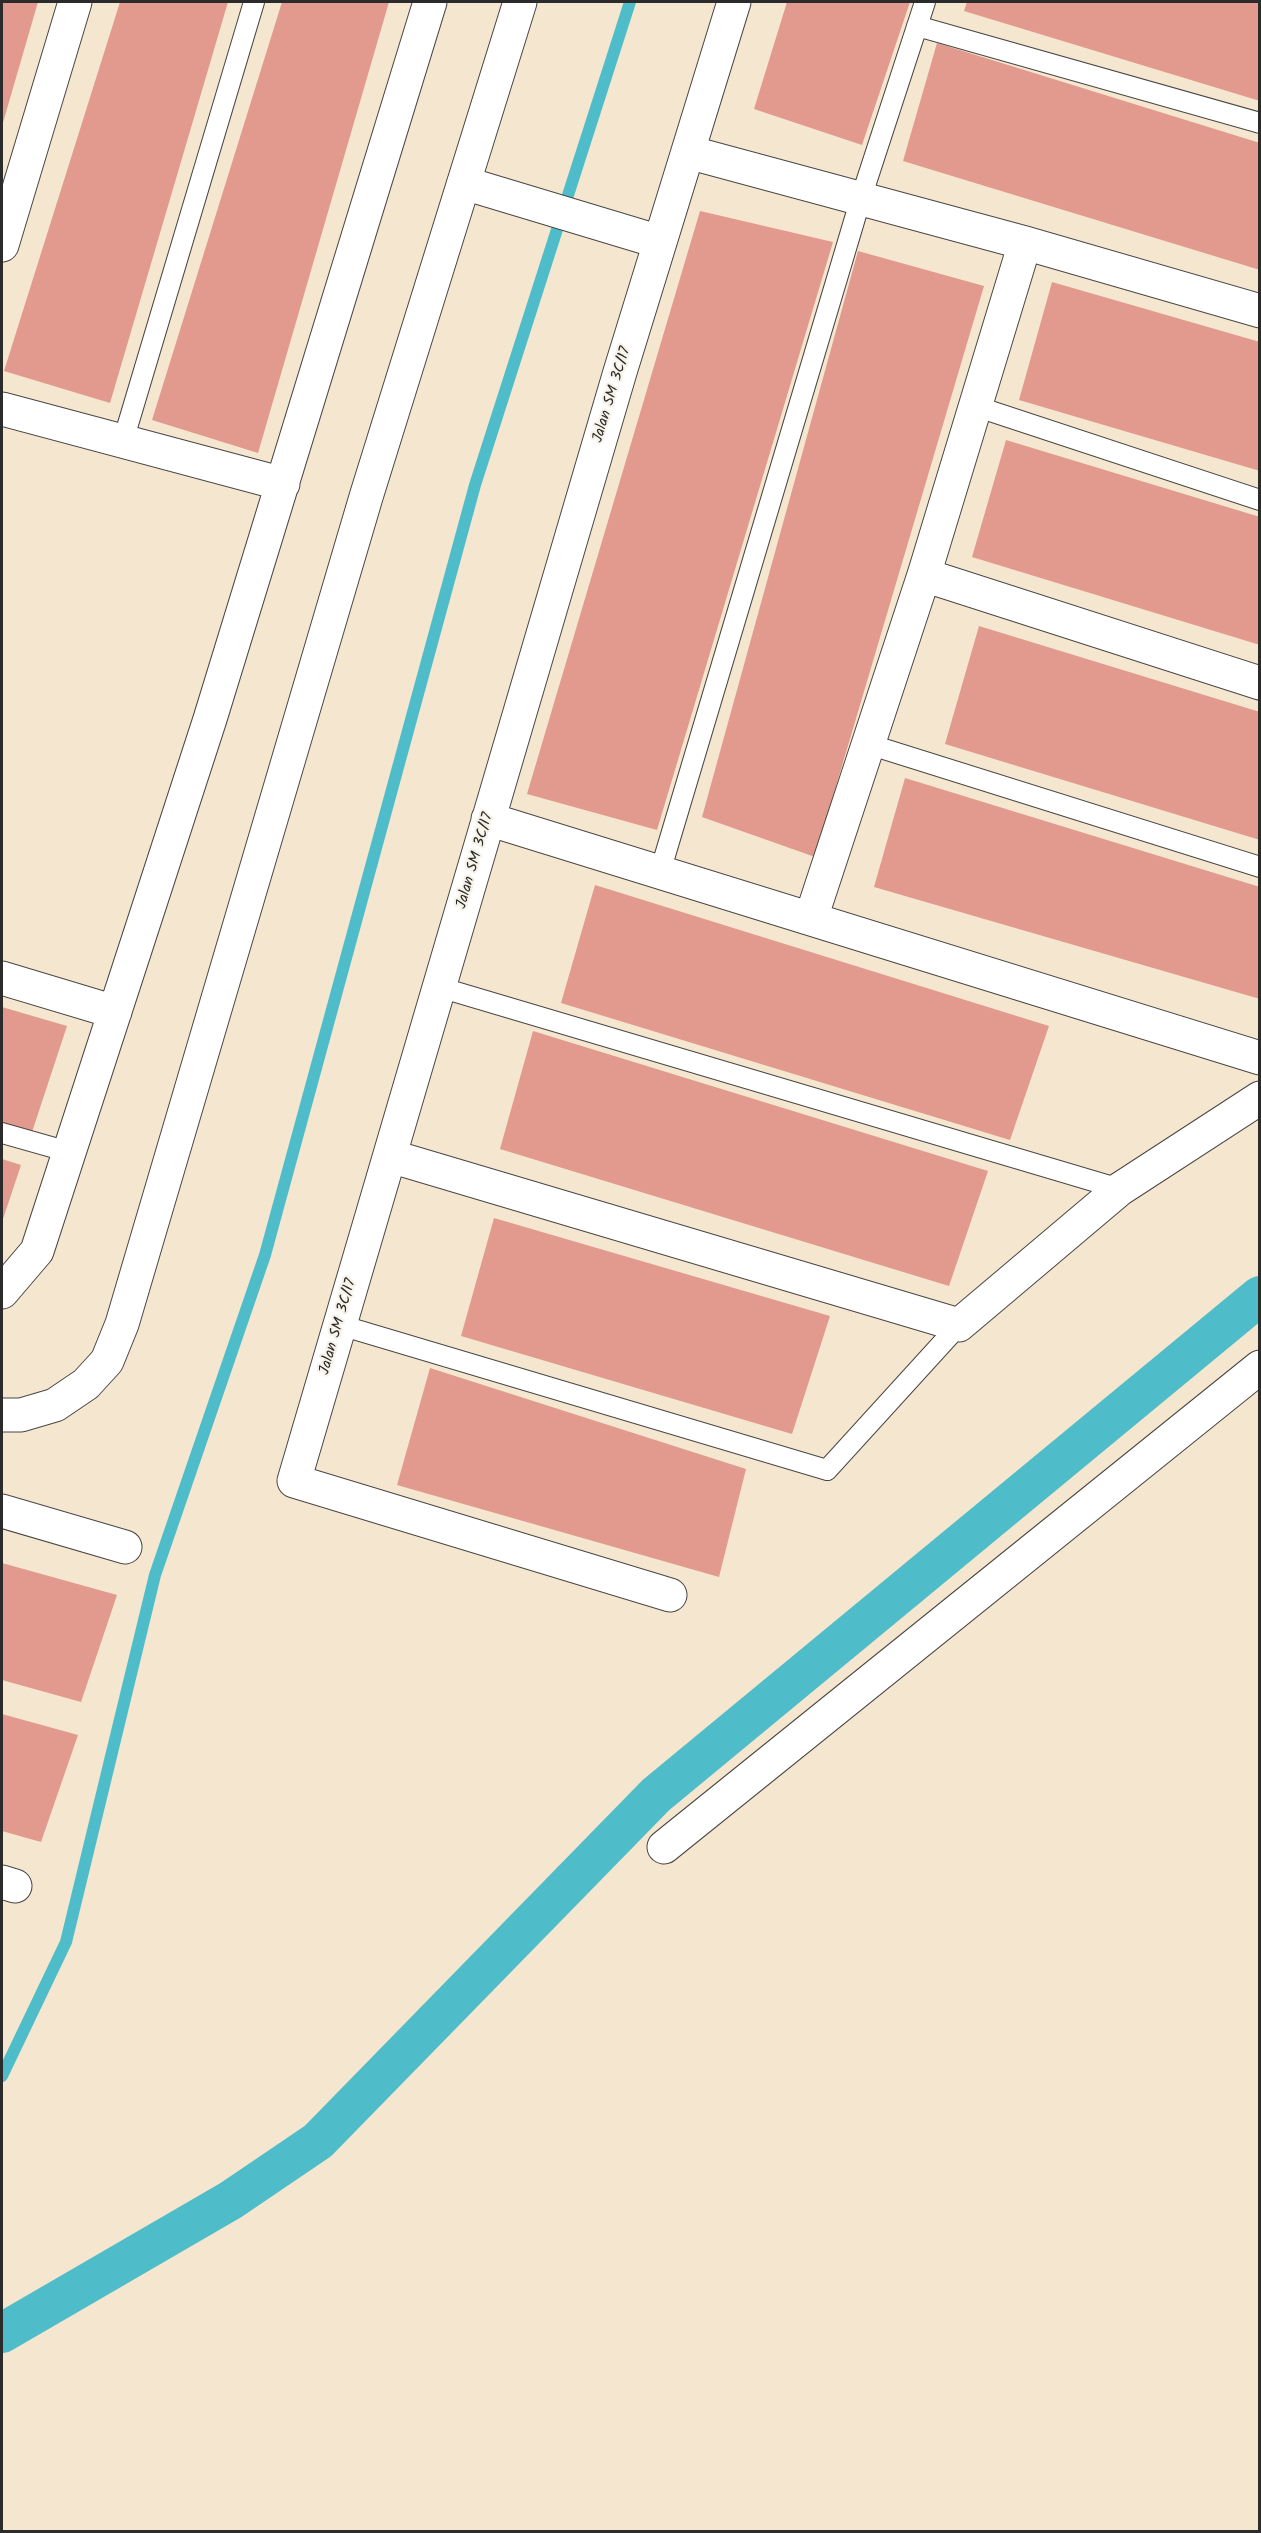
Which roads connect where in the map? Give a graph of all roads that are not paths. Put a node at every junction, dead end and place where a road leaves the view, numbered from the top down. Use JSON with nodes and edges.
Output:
{"nodes":[{"id":1,"x":75,"y":2,"type":"edge"},
{"id":2,"x":254,"y":2,"type":"edge"},
{"id":3,"x":430,"y":2,"type":"edge"},
{"id":4,"x":520,"y":2,"type":"edge"},
{"id":5,"x":734,"y":2,"type":"edge"},
{"id":6,"x":925,"y":2,"type":"edge"},
{"id":7,"x":917,"y":26,"type":"junction"},
{"id":8,"x":1260,"y":123,"type":"edge"},
{"id":9,"x":688,"y":152,"type":"junction"},
{"id":10,"x":464,"y":183,"type":"junction"},
{"id":11,"x":861,"y":198,"type":"junction"},
{"id":12,"x":660,"y":242,"type":"junction"},
{"id":13,"x":1025,"y":243,"type":"junction"},
{"id":14,"x":2,"y":245,"type":"edge"},
{"id":15,"x":1260,"y":311,"type":"edge"},
{"id":16,"x":975,"y":406,"type":"junction"},
{"id":17,"x":2,"y":408,"type":"edge"},
{"id":18,"x":123,"y":441,"type":"junction"},
{"id":19,"x":283,"y":484,"type":"junction"},
{"id":20,"x":1260,"y":500,"type":"edge"},
{"id":21,"x":924,"y":575,"type":"junction"},
{"id":22,"x":1260,"y":683,"type":"edge"},
{"id":23,"x":868,"y":744,"type":"junction"},
{"id":24,"x":488,"y":819,"type":"junction"},
{"id":25,"x":1260,"y":867,"type":"edge"},
{"id":26,"x":660,"y":872,"type":"junction"},
{"id":27,"x":812,"y":918,"type":"junction"},
{"id":28,"x":2,"y":978,"type":"edge"},
{"id":29,"x":439,"y":987,"type":"junction"},
{"id":30,"x":115,"y":1012,"type":"junction"},
{"id":31,"x":1260,"y":1058,"type":"edge"},
{"id":32,"x":1260,"y":1098,"type":"edge"},
{"id":33,"x":2,"y":1133,"type":"edge"},
{"id":34,"x":69,"y":1152,"type":"junction"},
{"id":35,"x":390,"y":1155,"type":"junction"},
{"id":36,"x":1120,"y":1189,"type":"junction"},
{"id":37,"x":2,"y":1292,"type":"edge"},
{"id":38,"x":340,"y":1325,"type":"junction"},
{"id":39,"x":959,"y":1325,"type":"junction"},
{"id":40,"x":1260,"y":1367,"type":"edge"},
{"id":41,"x":2,"y":1415,"type":"edge"},
{"id":42,"x":2,"y":1511,"type":"edge"},
{"id":43,"x":125,"y":1547,"type":"dead end"},
{"id":44,"x":670,"y":1595,"type":"dead end"},
{"id":45,"x":664,"y":1847,"type":"dead end"}],
"edges":[{"from":1,"to":14,"type":"street"},
{"from":2,"to":18,"type":"lane"},
{"from":3,"to":19,"type":"street"},
{"from":4,"to":10,"type":"street"},
{"from":5,"to":9,"type":"street","name":"Jalan SM 3C/17"},
{"from":6,"to":7,"type":"lane"},
{"from":7,"to":8,"type":"lane"},
{"from":7,"to":11,"type":"lane"},
{"from":9,"to":11,"type":"street"},
{"from":9,"to":12,"type":"street","name":"Jalan SM 3C/17"},
{"from":10,"to":12,"type":"street"},
{"from":10,"to":41,"type":"street"},
{"from":11,"to":13,"type":"street"},
{"from":11,"to":26,"type":"lane"},
{"from":12,"to":24,"type":"street","name":"Jalan SM 3C/17"},
{"from":13,"to":15,"type":"street"},
{"from":13,"to":16,"type":"street"},
{"from":16,"to":20,"type":"lane"},
{"from":16,"to":21,"type":"street"},
{"from":17,"to":18,"type":"street"},
{"from":18,"to":19,"type":"street"},
{"from":19,"to":30,"type":"street"},
{"from":21,"to":22,"type":"street"},
{"from":21,"to":23,"type":"street"},
{"from":23,"to":25,"type":"lane"},
{"from":23,"to":27,"type":"street"},
{"from":24,"to":26,"type":"street"},
{"from":24,"to":29,"type":"street","name":"Jalan SM 3C/17"},
{"from":26,"to":27,"type":"street"},
{"from":27,"to":31,"type":"street"},
{"from":28,"to":30,"type":"street"},
{"from":29,"to":35,"type":"street","name":"Jalan SM 3C/17"},
{"from":29,"to":36,"type":"lane"},
{"from":30,"to":34,"type":"street"},
{"from":32,"to":36,"type":"street"},
{"from":33,"to":34,"type":"lane"},
{"from":34,"to":37,"type":"street"},
{"from":35,"to":38,"type":"street","name":"Jalan SM 3C/17"},
{"from":35,"to":39,"type":"street"},
{"from":36,"to":39,"type":"street"},
{"from":38,"to":39,"type":"lane"},
{"from":38,"to":44,"type":"street","name":"Jalan SM 3C/17"},
{"from":40,"to":45,"type":"street"},
{"from":42,"to":43,"type":"street"}]}
